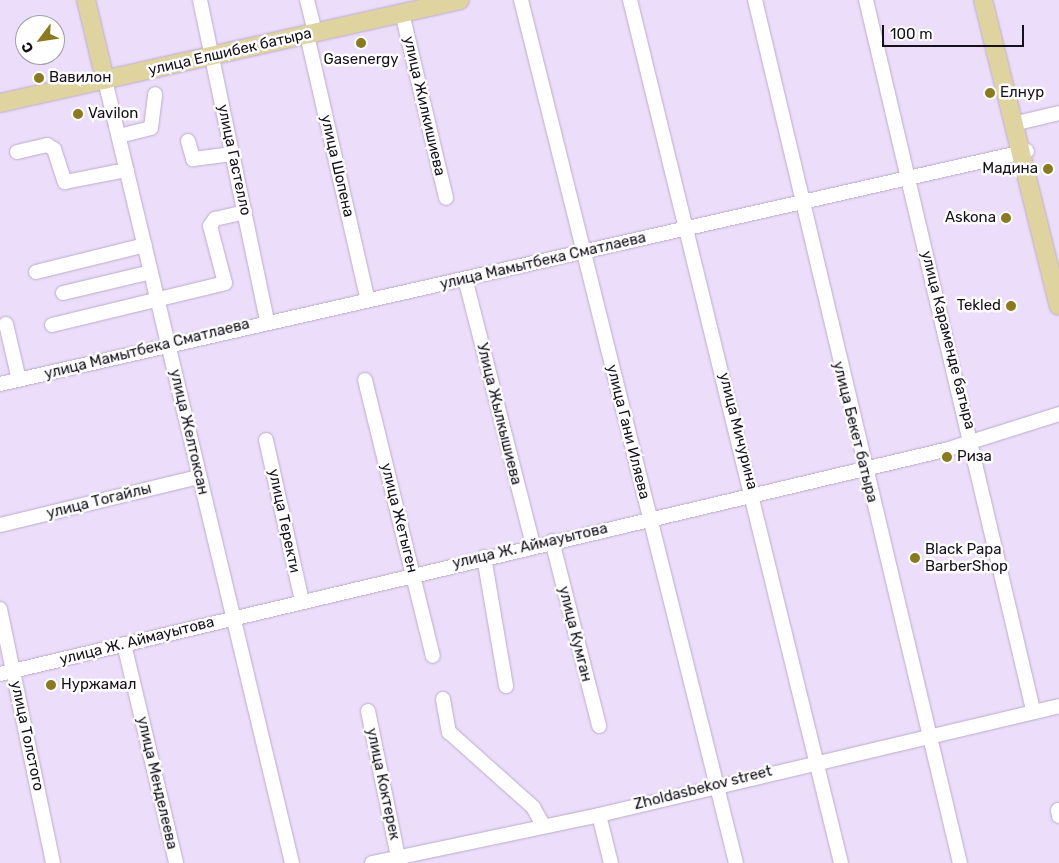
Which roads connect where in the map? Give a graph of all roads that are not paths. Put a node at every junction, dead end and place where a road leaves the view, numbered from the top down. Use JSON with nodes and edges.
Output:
{"nodes":[{"id":1,"x":86,"y":0,"type":"edge"},
{"id":2,"x":200,"y":0,"type":"edge"},
{"id":3,"x":308,"y":0,"type":"edge"},
{"id":4,"x":460,"y":0,"type":"edge"},
{"id":5,"x":521,"y":0,"type":"edge"},
{"id":6,"x":630,"y":0,"type":"edge"},
{"id":7,"x":755,"y":0,"type":"edge"},
{"id":8,"x":866,"y":0,"type":"edge"},
{"id":9,"x":983,"y":0,"type":"edge"},
{"id":10,"x":993,"y":0,"type":"edge"},
{"id":11,"x":429,"y":3,"type":"edge"},
{"id":12,"x":402,"y":13,"type":"junction"},
{"id":13,"x":311,"y":34,"type":"junction"},
{"id":14,"x":212,"y":56,"type":"junction"},
{"id":15,"x":105,"y":80,"type":"junction"},
{"id":16,"x":155,"y":94,"type":"dead end"},
{"id":17,"x":0,"y":102,"type":"edge"},
{"id":18,"x":1059,"y":113,"type":"edge"},
{"id":19,"x":1017,"y":123,"type":"junction"},
{"id":20,"x":119,"y":136,"type":"junction"},
{"id":21,"x":188,"y":141,"type":"dead end"},
{"id":22,"x":17,"y":152,"type":"dead end"},
{"id":23,"x":1024,"y":152,"type":"junction"},
{"id":24,"x":232,"y":154,"type":"junction"},
{"id":25,"x":127,"y":170,"type":"junction"},
{"id":26,"x":908,"y":179,"type":"junction"},
{"id":27,"x":446,"y":198,"type":"dead end"},
{"id":28,"x":800,"y":203,"type":"junction"},
{"id":29,"x":244,"y":212,"type":"junction"},
{"id":30,"x":687,"y":228,"type":"junction"},
{"id":31,"x":145,"y":245,"type":"junction"},
{"id":32,"x":582,"y":250,"type":"junction"},
{"id":33,"x":36,"y":272,"type":"dead end"},
{"id":34,"x":151,"y":272,"type":"junction"},
{"id":35,"x":1059,"y":274,"type":"edge"},
{"id":36,"x":466,"y":282,"type":"junction"},
{"id":37,"x":63,"y":293,"type":"dead end"},
{"id":38,"x":157,"y":298,"type":"junction"},
{"id":39,"x":367,"y":298,"type":"junction"},
{"id":40,"x":1059,"y":306,"type":"edge"},
{"id":41,"x":267,"y":320,"type":"junction"},
{"id":42,"x":6,"y":324,"type":"dead end"},
{"id":43,"x":52,"y":325,"type":"dead end"},
{"id":44,"x":169,"y":346,"type":"junction"},
{"id":45,"x":19,"y":380,"type":"junction"},
{"id":46,"x":365,"y":380,"type":"dead end"},
{"id":47,"x":0,"y":384,"type":"edge"},
{"id":48,"x":1059,"y":414,"type":"edge"},
{"id":49,"x":266,"y":440,"type":"dead end"},
{"id":50,"x":972,"y":442,"type":"junction"},
{"id":51,"x":864,"y":468,"type":"junction"},
{"id":52,"x":199,"y":477,"type":"junction"},
{"id":53,"x":753,"y":494,"type":"junction"},
{"id":54,"x":649,"y":518,"type":"junction"},
{"id":55,"x":0,"y":525,"type":"edge"},
{"id":56,"x":552,"y":541,"type":"junction"},
{"id":57,"x":533,"y":545,"type":"junction"},
{"id":58,"x":484,"y":557,"type":"junction"},
{"id":59,"x":413,"y":574,"type":"junction"},
{"id":60,"x":302,"y":602,"type":"junction"},
{"id":61,"x":0,"y":609,"type":"edge"},
{"id":62,"x":233,"y":618,"type":"junction"},
{"id":63,"x":124,"y":644,"type":"junction"},
{"id":64,"x":433,"y":656,"type":"dead end"},
{"id":65,"x":7,"y":673,"type":"edge"},
{"id":66,"x":506,"y":686,"type":"dead end"},
{"id":67,"x":442,"y":699,"type":"dead end"},
{"id":68,"x":1059,"y":706,"type":"edge"},
{"id":69,"x":1032,"y":710,"type":"junction"},
{"id":70,"x":368,"y":711,"type":"dead end"},
{"id":71,"x":599,"y":726,"type":"dead end"},
{"id":72,"x":928,"y":734,"type":"junction"},
{"id":73,"x":819,"y":759,"type":"junction"},
{"id":74,"x":717,"y":784,"type":"junction"},
{"id":75,"x":599,"y":815,"type":"junction"},
{"id":76,"x":542,"y":823,"type":"junction"},
{"id":77,"x":398,"y":857,"type":"junction"},
{"id":78,"x":423,"y":857,"type":"edge"},
{"id":79,"x":53,"y":863,"type":"edge"},
{"id":80,"x":176,"y":863,"type":"edge"},
{"id":81,"x":292,"y":863,"type":"edge"},
{"id":82,"x":372,"y":863,"type":"edge"},
{"id":83,"x":611,"y":863,"type":"edge"},
{"id":84,"x":736,"y":863,"type":"edge"},
{"id":85,"x":841,"y":863,"type":"edge"},
{"id":86,"x":960,"y":863,"type":"edge"}],
"edges":[{"from":1,"to":15,"type":"main road","name":"улица Желтоксан"},
{"from":2,"to":14,"type":"street","name":"улица Гастелло"},
{"from":3,"to":13,"type":"street"},
{"from":4,"to":11,"type":"main road","name":"улица Елшибек батыра"},
{"from":5,"to":32,"type":"street","name":"улица Гани Иляева"},
{"from":6,"to":30,"type":"street","name":"улица Мичурина"},
{"from":7,"to":28,"type":"street","name":"улица Бекет батыра"},
{"from":8,"to":26,"type":"street","name":"улица Караменде батыра"},
{"from":9,"to":19,"type":"main road"},
{"from":10,"to":19,"type":"main road"},
{"from":11,"to":12,"type":"main road","name":"улица Елшибек батыра"},
{"from":12,"to":13,"type":"main road","name":"улица Елшибек батыра"},
{"from":12,"to":27,"type":"street","name":"улица Жилкишиева"},
{"from":13,"to":14,"type":"main road","name":"улица Елшибек батыра"},
{"from":13,"to":39,"type":"street","name":"улица Шопена"},
{"from":14,"to":15,"type":"main road","name":"улица Елшибек батыра"},
{"from":14,"to":24,"type":"street","name":"улица Гастелло"},
{"from":15,"to":17,"type":"main road","name":"улица Елшибек батыра"},
{"from":15,"to":20,"type":"street","name":"улица Желтоксан"},
{"from":16,"to":20,"type":"street"},
{"from":18,"to":19,"type":"street"},
{"from":19,"to":23,"type":"main road"},
{"from":20,"to":25,"type":"street","name":"улица Желтоксан"},
{"from":21,"to":24,"type":"street"},
{"from":22,"to":25,"type":"street"},
{"from":23,"to":26,"type":"street","name":"улица Мамытбека Сматлаева"},
{"from":23,"to":35,"type":"main road"},
{"from":23,"to":40,"type":"main road"},
{"from":24,"to":29,"type":"street","name":"улица Гастелло"},
{"from":25,"to":31,"type":"street","name":"улица Желтоксан"},
{"from":26,"to":28,"type":"street","name":"улица Мамытбека Сматлаева"},
{"from":26,"to":50,"type":"street","name":"улица Караменде батыра"},
{"from":28,"to":30,"type":"street","name":"улица Мамытбека Сматлаева"},
{"from":28,"to":51,"type":"street","name":"улица Бекет батыра"},
{"from":29,"to":38,"type":"street"},
{"from":29,"to":41,"type":"street","name":"улица Гастелло"},
{"from":30,"to":32,"type":"street","name":"улица Мамытбека Сматлаева"},
{"from":30,"to":53,"type":"street","name":"улица Мичурина"},
{"from":31,"to":33,"type":"street"},
{"from":31,"to":34,"type":"street","name":"улица Желтоксан"},
{"from":32,"to":36,"type":"street","name":"улица Мамытбека Сматлаева"},
{"from":32,"to":54,"type":"street","name":"улица Гани Иляева"},
{"from":34,"to":37,"type":"street"},
{"from":34,"to":38,"type":"street","name":"улица Желтоксан"},
{"from":36,"to":39,"type":"street","name":"улица Мамытбека Сматлаева"},
{"from":36,"to":57,"type":"street","name":"Улица Жылкышиева"},
{"from":38,"to":43,"type":"street"},
{"from":38,"to":44,"type":"street","name":"улица Желтоксан"},
{"from":39,"to":41,"type":"street","name":"улица Мамытбека Сматлаева"},
{"from":41,"to":44,"type":"street","name":"улица Мамытбека Сматлаева"},
{"from":42,"to":45,"type":"street"},
{"from":44,"to":45,"type":"street","name":"улица Мамытбека Сматлаева"},
{"from":44,"to":52,"type":"street","name":"улица Желтоксан"},
{"from":45,"to":47,"type":"street","name":"улица Мамытбека Сматлаева"},
{"from":46,"to":59,"type":"street","name":"улица Жетыген"},
{"from":48,"to":50,"type":"street","name":"улица Ж. Аймауытова"},
{"from":49,"to":60,"type":"street","name":"улица Теректи"},
{"from":50,"to":51,"type":"street","name":"улица Ж. Аймауытова"},
{"from":50,"to":69,"type":"street","name":"улица Караменде батыра"},
{"from":51,"to":53,"type":"street","name":"улица Ж. Аймауытова"},
{"from":51,"to":72,"type":"street","name":"улица Бекет батыра"},
{"from":52,"to":55,"type":"street","name":"улица Тогайлы"},
{"from":52,"to":62,"type":"street","name":"улица Желтоксан"},
{"from":53,"to":54,"type":"street","name":"улица Ж. Аймауытова"},
{"from":53,"to":73,"type":"street","name":"улица Мичурина"},
{"from":54,"to":56,"type":"street","name":"улица Ж. Аймауытова"},
{"from":54,"to":74,"type":"street","name":"улица Гани Иляева"},
{"from":56,"to":57,"type":"street","name":"улица Ж. Аймауытова"},
{"from":56,"to":71,"type":"street","name":"улица Кумган"},
{"from":57,"to":58,"type":"street","name":"улица Ж. Аймауытова"},
{"from":58,"to":59,"type":"street","name":"улица Ж. Аймауытова"},
{"from":58,"to":66,"type":"street"},
{"from":59,"to":60,"type":"street","name":"улица Ж. Аймауытова"},
{"from":59,"to":64,"type":"street","name":"улица Жетыген"},
{"from":60,"to":62,"type":"street","name":"улица Ж. Аймауытова"},
{"from":61,"to":65,"type":"street","name":"улица Толстого"},
{"from":62,"to":63,"type":"street","name":"улица Ж. Аймауытова"},
{"from":62,"to":81,"type":"street","name":"улица Желтоксан"},
{"from":63,"to":65,"type":"street","name":"улица Ж. Аймауытова"},
{"from":63,"to":80,"type":"street","name":"улица Менделеева"},
{"from":65,"to":79,"type":"street","name":"улица Толстого"},
{"from":67,"to":76,"type":"street"},
{"from":68,"to":69,"type":"street","name":"Zholdasbekov street"},
{"from":69,"to":72,"type":"street","name":"Zholdasbekov street"},
{"from":70,"to":77,"type":"street","name":"улица Коктерек"},
{"from":72,"to":73,"type":"street","name":"Zholdasbekov street"},
{"from":72,"to":86,"type":"street","name":"улица Бекет батыра"},
{"from":73,"to":74,"type":"street","name":"Zholdasbekov street"},
{"from":73,"to":85,"type":"street","name":"улица Мичурина"},
{"from":74,"to":75,"type":"street","name":"Zholdasbekov street"},
{"from":74,"to":84,"type":"street","name":"улица Гани Иляева"},
{"from":75,"to":76,"type":"street","name":"Zholdasbekov street"},
{"from":75,"to":83,"type":"street"},
{"from":76,"to":78,"type":"street","name":"Zholdasbekov street"},
{"from":77,"to":78,"type":"street","name":"Zholdasbekov street"},
{"from":77,"to":82,"type":"street","name":"Zholdasbekov street"}]}
